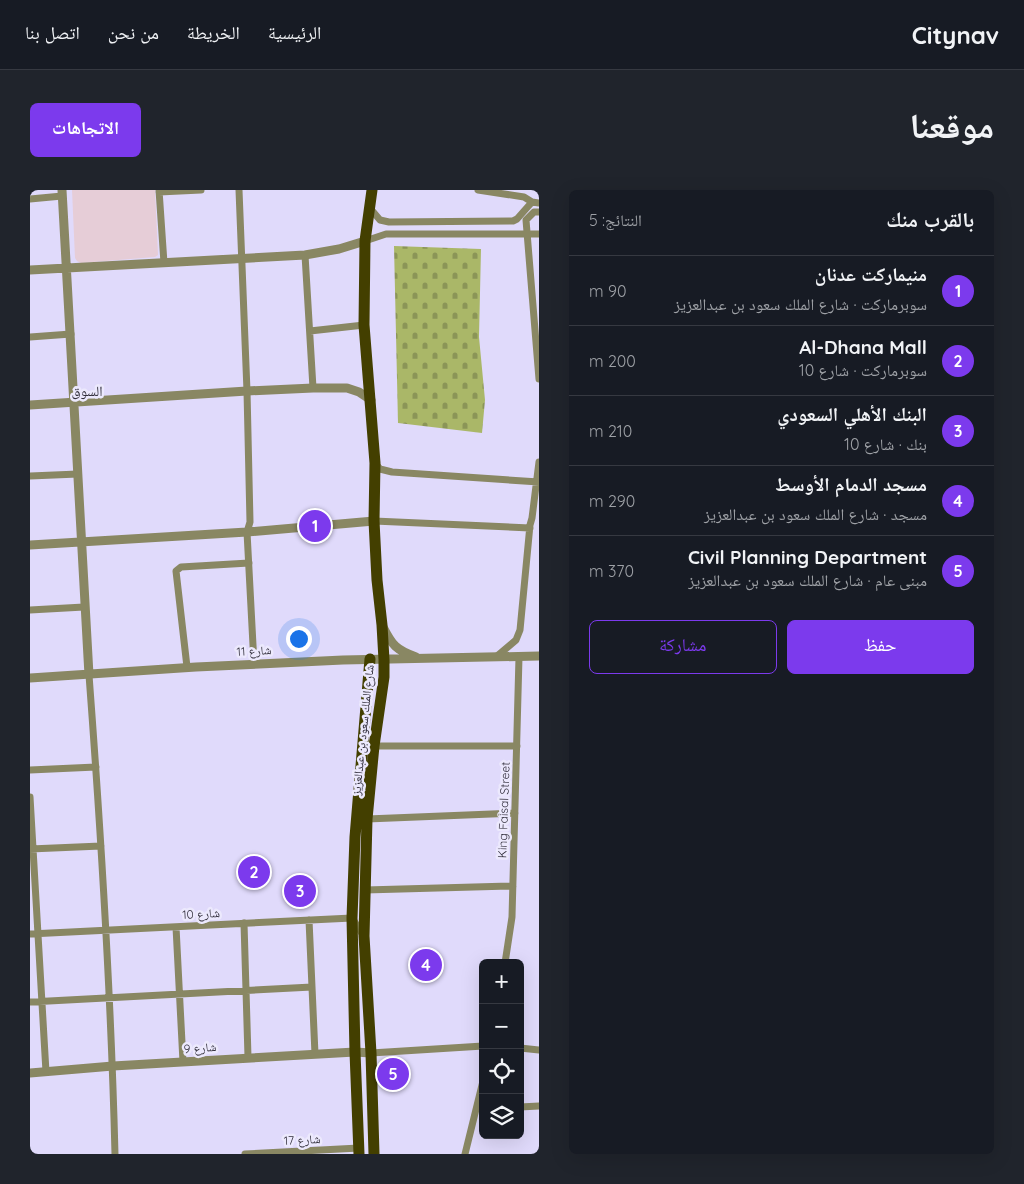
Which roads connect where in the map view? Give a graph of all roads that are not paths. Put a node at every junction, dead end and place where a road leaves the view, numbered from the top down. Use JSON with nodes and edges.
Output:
{"nodes":[{"id":1,"x":201,"y":190,"type":"edge"},
{"id":2,"x":239,"y":190,"type":"edge"},
{"id":3,"x":372,"y":190,"type":"edge"},
{"id":4,"x":478,"y":190,"type":"edge"},
{"id":5,"x":159,"y":191,"type":"edge"},
{"id":6,"x":62,"y":193,"type":"edge"},
{"id":7,"x":524,"y":194,"type":"edge"},
{"id":8,"x":30,"y":199,"type":"edge"},
{"id":9,"x":535,"y":202,"type":"edge"},
{"id":10,"x":369,"y":208,"type":"junction"},
{"id":11,"x":539,"y":212,"type":"edge"},
{"id":12,"x":526,"y":234,"type":"junction"},
{"id":13,"x":539,"y":234,"type":"edge"},
{"id":14,"x":365,"y":241,"type":"junction"},
{"id":15,"x":305,"y":255,"type":"junction"},
{"id":16,"x":242,"y":259,"type":"junction"},
{"id":17,"x":164,"y":263,"type":"junction"},
{"id":18,"x":67,"y":268,"type":"junction"},
{"id":19,"x":30,"y":270,"type":"edge"},
{"id":20,"x":364,"y":325,"type":"junction"},
{"id":21,"x":310,"y":331,"type":"junction"},
{"id":22,"x":71,"y":334,"type":"junction"},
{"id":23,"x":30,"y":337,"type":"edge"},
{"id":24,"x":539,"y":379,"type":"edge"},
{"id":25,"x":312,"y":388,"type":"junction"},
{"id":26,"x":247,"y":391,"type":"junction"},
{"id":27,"x":370,"y":400,"type":"junction"},
{"id":28,"x":74,"y":402,"type":"junction"},
{"id":29,"x":30,"y":405,"type":"edge"},
{"id":30,"x":539,"y":462,"type":"edge"},
{"id":31,"x":375,"y":463,"type":"junction"},
{"id":32,"x":78,"y":474,"type":"junction"},
{"id":33,"x":30,"y":476,"type":"edge"},
{"id":34,"x":538,"y":482,"type":"edge"},
{"id":35,"x":374,"y":521,"type":"junction"},
{"id":36,"x":530,"y":526,"type":"junction"},
{"id":37,"x":539,"y":526,"type":"edge"},
{"id":38,"x":247,"y":532,"type":"junction"},
{"id":39,"x":81,"y":542,"type":"junction"},
{"id":40,"x":30,"y":545,"type":"edge"},
{"id":41,"x":249,"y":563,"type":"junction"},
{"id":42,"x":84,"y":607,"type":"junction"},
{"id":43,"x":30,"y":610,"type":"edge"},
{"id":44,"x":382,"y":625,"type":"junction"},
{"id":45,"x":539,"y":656,"type":"edge"},
{"id":46,"x":519,"y":657,"type":"junction"},
{"id":47,"x":495,"y":658,"type":"junction"},
{"id":48,"x":370,"y":659,"type":"junction"},
{"id":49,"x":423,"y":659,"type":"junction"},
{"id":50,"x":384,"y":660,"type":"junction"},
{"id":51,"x":254,"y":664,"type":"junction"},
{"id":52,"x":187,"y":667,"type":"junction"},
{"id":53,"x":89,"y":675,"type":"junction"},
{"id":54,"x":30,"y":678,"type":"edge"},
{"id":55,"x":374,"y":746,"type":"junction"},
{"id":56,"x":517,"y":746,"type":"junction"},
{"id":57,"x":96,"y":767,"type":"junction"},
{"id":58,"x":30,"y":770,"type":"edge"},
{"id":59,"x":30,"y":797,"type":"edge"},
{"id":60,"x":515,"y":813,"type":"junction"},
{"id":61,"x":367,"y":819,"type":"junction"},
{"id":62,"x":101,"y":846,"type":"junction"},
{"id":63,"x":32,"y":849,"type":"edge"},
{"id":64,"x":513,"y":886,"type":"junction"},
{"id":65,"x":365,"y":890,"type":"junction"},
{"id":66,"x":352,"y":918,"type":"junction"},
{"id":67,"x":309,"y":920,"type":"junction"},
{"id":68,"x":244,"y":923,"type":"junction"},
{"id":69,"x":176,"y":926,"type":"junction"},
{"id":70,"x":105,"y":930,"type":"junction"},
{"id":71,"x":34,"y":933,"type":"edge"},
{"id":72,"x":364,"y":936,"type":"junction"},
{"id":73,"x":506,"y":959,"type":"edge"},
{"id":74,"x":312,"y":987,"type":"junction"},
{"id":75,"x":246,"y":991,"type":"junction"},
{"id":76,"x":179,"y":994,"type":"junction"},
{"id":77,"x":109,"y":998,"type":"junction"},
{"id":78,"x":30,"y":1002,"type":"edge"},
{"id":79,"x":42,"y":1002,"type":"junction"},
{"id":80,"x":479,"y":1046,"type":"edge"},
{"id":81,"x":524,"y":1048,"type":"edge"},
{"id":82,"x":539,"y":1050,"type":"edge"},
{"id":83,"x":355,"y":1052,"type":"junction"},
{"id":84,"x":371,"y":1053,"type":"junction"},
{"id":85,"x":315,"y":1054,"type":"junction"},
{"id":86,"x":248,"y":1058,"type":"junction"},
{"id":87,"x":183,"y":1062,"type":"junction"},
{"id":88,"x":113,"y":1066,"type":"junction"},
{"id":89,"x":46,"y":1072,"type":"junction"},
{"id":90,"x":30,"y":1073,"type":"edge"},
{"id":91,"x":539,"y":1106,"type":"edge"},
{"id":92,"x":524,"y":1107,"type":"edge"},
{"id":93,"x":479,"y":1109,"type":"edge"},
{"id":94,"x":359,"y":1151,"type":"edge"},
{"id":95,"x":116,"y":1154,"type":"edge"},
{"id":96,"x":245,"y":1154,"type":"edge"},
{"id":97,"x":374,"y":1154,"type":"edge"},
{"id":98,"x":465,"y":1154,"type":"edge"}],
"edges":[{"from":1,"to":5,"type":"street"},
{"from":2,"to":16,"type":"street"},
{"from":3,"to":10,"type":"main road","name":"شارع الملك سعود بن عبدالعزيز"},
{"from":4,"to":7,"type":"street"},
{"from":5,"to":17,"type":"street"},
{"from":6,"to":8,"type":"street"},
{"from":6,"to":18,"type":"street"},
{"from":7,"to":9,"type":"street"},
{"from":9,"to":10,"type":"street"},
{"from":10,"to":14,"type":"main road","name":"شارع الملك سعود بن عبدالعزيز"},
{"from":11,"to":12,"type":"street"},
{"from":12,"to":13,"type":"street"},
{"from":12,"to":14,"type":"street"},
{"from":12,"to":24,"type":"street"},
{"from":14,"to":15,"type":"street"},
{"from":14,"to":20,"type":"main road","name":"شارع الملك سعود بن عبدالعزيز"},
{"from":15,"to":16,"type":"street"},
{"from":15,"to":21,"type":"street"},
{"from":16,"to":17,"type":"street"},
{"from":16,"to":26,"type":"street"},
{"from":17,"to":18,"type":"street"},
{"from":18,"to":19,"type":"street"},
{"from":18,"to":22,"type":"street"},
{"from":20,"to":21,"type":"street"},
{"from":20,"to":27,"type":"main road","name":"شارع الملك سعود بن عبدالعزيز"},
{"from":21,"to":25,"type":"street"},
{"from":22,"to":23,"type":"street"},
{"from":22,"to":28,"type":"street"},
{"from":25,"to":26,"type":"street"},
{"from":25,"to":27,"type":"street"},
{"from":26,"to":28,"type":"street"},
{"from":26,"to":38,"type":"street"},
{"from":27,"to":31,"type":"main road","name":"شارع الملك سعود بن عبدالعزيز"},
{"from":28,"to":29,"type":"street"},
{"from":28,"to":32,"type":"street"},
{"from":30,"to":34,"type":"street"},
{"from":31,"to":34,"type":"street"},
{"from":31,"to":35,"type":"main road","name":"شارع الملك سعود بن عبدالعزيز"},
{"from":32,"to":33,"type":"street"},
{"from":32,"to":39,"type":"street"},
{"from":34,"to":36,"type":"street"},
{"from":35,"to":36,"type":"street"},
{"from":35,"to":38,"type":"street"},
{"from":35,"to":44,"type":"main road","name":"شارع الملك سعود بن عبدالعزيز"},
{"from":36,"to":37,"type":"street"},
{"from":36,"to":47,"type":"street"},
{"from":38,"to":39,"type":"street"},
{"from":38,"to":41,"type":"street"},
{"from":39,"to":40,"type":"street"},
{"from":39,"to":42,"type":"street"},
{"from":41,"to":51,"type":"street"},
{"from":41,"to":52,"type":"street"},
{"from":42,"to":43,"type":"street"},
{"from":42,"to":53,"type":"street"},
{"from":44,"to":49,"type":"street"},
{"from":44,"to":50,"type":"main road","name":"شارع الملك سعود بن عبدالعزيز"},
{"from":45,"to":46,"type":"street","name":"شارع 11"},
{"from":46,"to":47,"type":"street","name":"شارع 11"},
{"from":46,"to":56,"type":"street","name":"King Faisal Street"},
{"from":47,"to":49,"type":"street","name":"شارع 11"},
{"from":48,"to":50,"type":"street","name":"شارع 11"},
{"from":48,"to":51,"type":"street","name":"شارع 11"},
{"from":48,"to":66,"type":"main road","name":"شارع الملك سعود بن عبدالعزيز"},
{"from":49,"to":50,"type":"street","name":"شارع 11"},
{"from":50,"to":55,"type":"main road","name":"شارع الملك سعود بن عبدالعزيز"},
{"from":51,"to":52,"type":"street","name":"شارع 11"},
{"from":52,"to":53,"type":"street","name":"شارع 11"},
{"from":53,"to":54,"type":"street","name":"شارع 11"},
{"from":53,"to":57,"type":"street"},
{"from":55,"to":56,"type":"street"},
{"from":55,"to":61,"type":"main road","name":"شارع الملك سعود بن عبدالعزيز"},
{"from":56,"to":60,"type":"street","name":"King Faisal Street"},
{"from":57,"to":58,"type":"street"},
{"from":57,"to":62,"type":"street"},
{"from":59,"to":63,"type":"street"},
{"from":60,"to":61,"type":"street"},
{"from":60,"to":64,"type":"street","name":"King Faisal Street"},
{"from":61,"to":65,"type":"main road","name":"شارع الملك سعود بن عبدالعزيز"},
{"from":62,"to":63,"type":"street"},
{"from":62,"to":70,"type":"street"},
{"from":63,"to":71,"type":"street"},
{"from":64,"to":65,"type":"street"},
{"from":64,"to":73,"type":"street","name":"King Faisal Street"},
{"from":65,"to":72,"type":"main road","name":"شارع الملك سعود بن عبدالعزيز"},
{"from":66,"to":67,"type":"street","name":"شارع 10"},
{"from":66,"to":72,"type":"street"},
{"from":66,"to":83,"type":"main road","name":"شارع الملك سعود بن عبدالعزيز"},
{"from":67,"to":68,"type":"street","name":"شارع 10"},
{"from":67,"to":74,"type":"street"},
{"from":68,"to":69,"type":"street","name":"شارع 10"},
{"from":68,"to":75,"type":"street"},
{"from":69,"to":70,"type":"street","name":"شارع 10"},
{"from":69,"to":76,"type":"street"},
{"from":70,"to":71,"type":"street","name":"شارع 10"},
{"from":70,"to":77,"type":"street"},
{"from":71,"to":79,"type":"street"},
{"from":72,"to":84,"type":"main road","name":"شارع الملك سعود بن عبدالعزيز"},
{"from":74,"to":75,"type":"street"},
{"from":74,"to":85,"type":"street"},
{"from":75,"to":76,"type":"street"},
{"from":75,"to":86,"type":"street"},
{"from":76,"to":77,"type":"street"},
{"from":76,"to":87,"type":"street"},
{"from":77,"to":79,"type":"street"},
{"from":77,"to":88,"type":"street"},
{"from":78,"to":79,"type":"street"},
{"from":79,"to":89,"type":"street"},
{"from":80,"to":84,"type":"street"},
{"from":81,"to":82,"type":"street"},
{"from":83,"to":84,"type":"street","name":"شارع 9"},
{"from":83,"to":85,"type":"street","name":"شارع 9"},
{"from":83,"to":94,"type":"main road","name":"شارع الملك سعود بن عبدالعزيز"},
{"from":84,"to":97,"type":"main road","name":"شارع الملك سعود بن عبدالعزيز"},
{"from":85,"to":86,"type":"street","name":"شارع 9"},
{"from":86,"to":87,"type":"street","name":"شارع 9"},
{"from":87,"to":88,"type":"street","name":"شارع 9"},
{"from":88,"to":89,"type":"street","name":"شارع 9"},
{"from":88,"to":95,"type":"street"},
{"from":89,"to":90,"type":"street","name":"شارع 9"},
{"from":91,"to":92,"type":"street"},
{"from":93,"to":98,"type":"street"},
{"from":94,"to":96,"type":"street","name":"شارع 17"}]}
